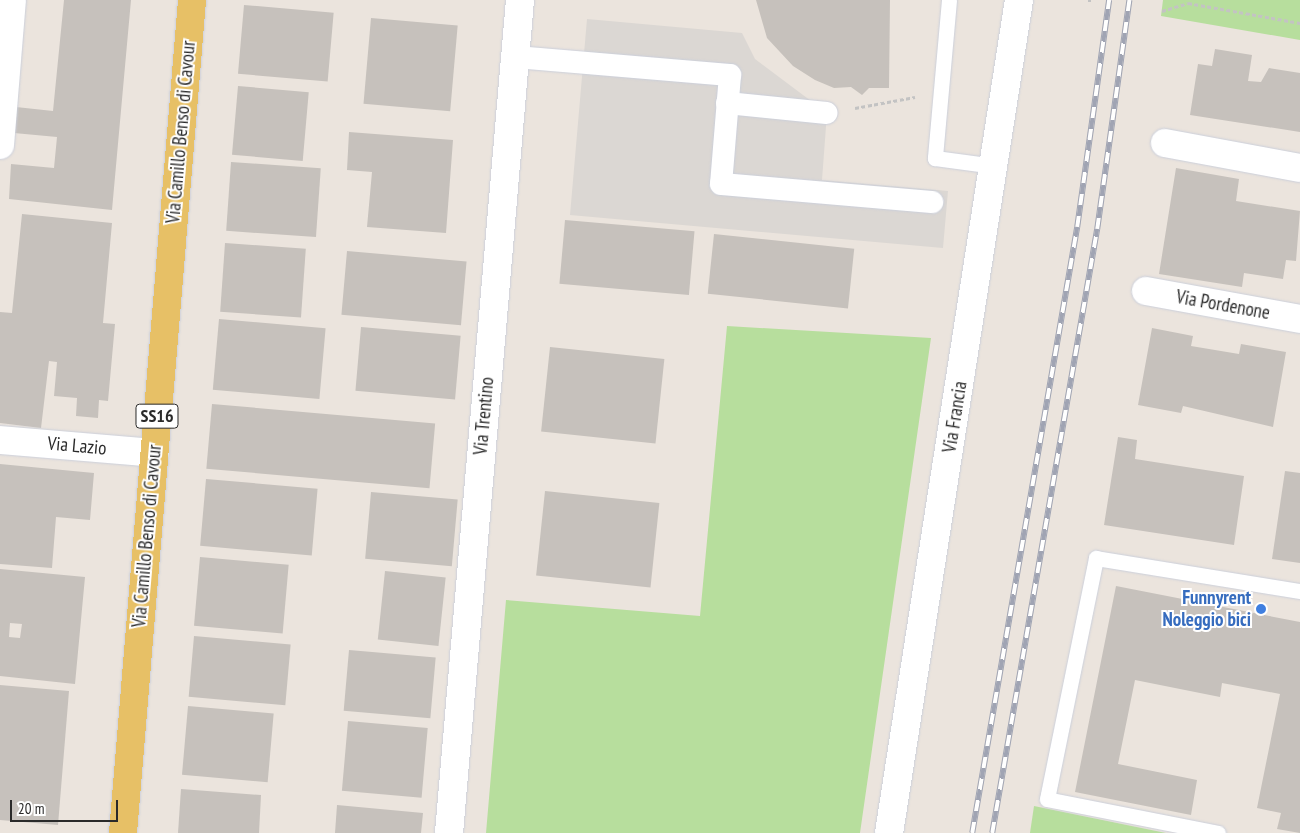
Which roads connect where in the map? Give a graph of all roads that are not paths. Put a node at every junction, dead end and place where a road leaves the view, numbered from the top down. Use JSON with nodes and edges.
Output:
{"nodes":[{"id":1,"x":12,"y":0,"type":"edge"},
{"id":2,"x":192,"y":0,"type":"edge"},
{"id":3,"x":520,"y":0,"type":"edge"},
{"id":4,"x":950,"y":0,"type":"edge"},
{"id":5,"x":1019,"y":0,"type":"edge"},
{"id":6,"x":515,"y":57,"type":"junction"},
{"id":7,"x":727,"y":103,"type":"junction"},
{"id":8,"x":827,"y":113,"type":"road end"},
{"id":9,"x":1166,"y":142,"type":"dead end"},
{"id":10,"x":0,"y":145,"type":"edge"},
{"id":11,"x":994,"y":166,"type":"junction"},
{"id":12,"x":1300,"y":168,"type":"edge"},
{"id":13,"x":932,"y":202,"type":"dead end"},
{"id":14,"x":1146,"y":291,"type":"dead end"},
{"id":15,"x":1300,"y":319,"type":"edge"},
{"id":16,"x":0,"y":440,"type":"edge"},
{"id":17,"x":154,"y":453,"type":"junction"},
{"id":18,"x":1300,"y":591,"type":"edge"},
{"id":19,"x":123,"y":833,"type":"edge"},
{"id":20,"x":449,"y":833,"type":"edge"},
{"id":21,"x":889,"y":833,"type":"edge"},
{"id":22,"x":1218,"y":833,"type":"edge"}],
"edges":[{"from":1,"to":10,"type":"street"},
{"from":2,"to":17,"type":"main road","name":"Via Camillo Benso di Cavour","number":"SS16"},
{"from":3,"to":6,"type":"street","name":"Via Trentino"},
{"from":4,"to":11,"type":"lane"},
{"from":5,"to":11,"type":"street","name":"Via Francia"},
{"from":6,"to":7,"type":"street"},
{"from":6,"to":20,"type":"street","name":"Via Trentino"},
{"from":7,"to":8,"type":"street"},
{"from":7,"to":13,"type":"street"},
{"from":9,"to":12,"type":"street"},
{"from":11,"to":21,"type":"street","name":"Via Francia"},
{"from":14,"to":15,"type":"street","name":"Via Pordenone"},
{"from":16,"to":17,"type":"street","name":"Via Lazio"},
{"from":17,"to":19,"type":"main road","name":"Via Camillo Benso di Cavour","number":"SS16"},
{"from":18,"to":22,"type":"lane"}]}
